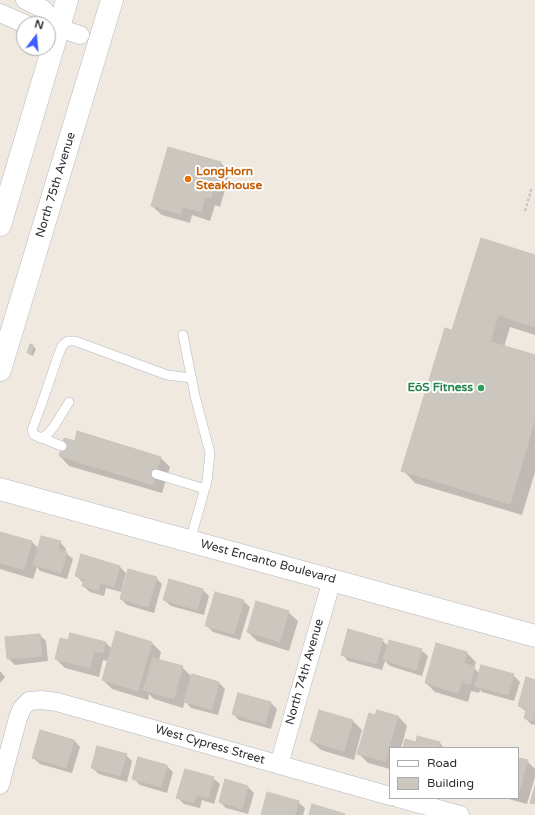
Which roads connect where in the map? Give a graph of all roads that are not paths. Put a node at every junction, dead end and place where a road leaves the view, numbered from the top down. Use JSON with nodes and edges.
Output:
{"nodes":[{"id":1,"x":25,"y":0,"type":"edge"},
{"id":2,"x":67,"y":0,"type":"edge"},
{"id":3,"x":112,"y":0,"type":"edge"},
{"id":4,"x":0,"y":13,"type":"edge"},
{"id":5,"x":47,"y":16,"type":"edge"},
{"id":6,"x":16,"y":20,"type":"edge"},
{"id":7,"x":56,"y":24,"type":"edge"},
{"id":8,"x":56,"y":29,"type":"edge"},
{"id":9,"x":80,"y":35,"type":"dead end"},
{"id":10,"x":46,"y":56,"type":"edge"},
{"id":11,"x":0,"y":225,"type":"edge"},
{"id":12,"x":183,"y":335,"type":"dead end"},
{"id":13,"x":0,"y":370,"type":"edge"},
{"id":14,"x":192,"y":378,"type":"junction"},
{"id":15,"x":70,"y":402,"type":"dead end"},
{"id":16,"x":40,"y":438,"type":"junction"},
{"id":17,"x":62,"y":446,"type":"dead end"},
{"id":18,"x":156,"y":474,"type":"dead end"},
{"id":19,"x":0,"y":489,"type":"edge"},
{"id":20,"x":205,"y":490,"type":"junction"},
{"id":21,"x":190,"y":542,"type":"junction"},
{"id":22,"x":332,"y":580,"type":"junction"},
{"id":23,"x":535,"y":636,"type":"edge"},
{"id":24,"x":279,"y":765,"type":"junction"},
{"id":25,"x":0,"y":785,"type":"edge"},
{"id":26,"x":389,"y":796,"type":"edge"},
{"id":27,"x":402,"y":799,"type":"edge"},
{"id":28,"x":460,"y":815,"type":"edge"}],
"edges":[{"from":1,"to":5,"type":"street"},
{"from":2,"to":7,"type":"main road"},
{"from":3,"to":13,"type":"main road","name":"North 75th Avenue"},
{"from":4,"to":6,"type":"street"},
{"from":8,"to":9,"type":"street"},
{"from":10,"to":11,"type":"main road"},
{"from":12,"to":14,"type":"lane"},
{"from":14,"to":16,"type":"lane"},
{"from":14,"to":20,"type":"lane"},
{"from":15,"to":16,"type":"lane"},
{"from":16,"to":17,"type":"lane"},
{"from":18,"to":20,"type":"lane"},
{"from":19,"to":21,"type":"main road","name":"West Encanto Boulevard"},
{"from":20,"to":21,"type":"lane"},
{"from":21,"to":22,"type":"main road","name":"West Encanto Boulevard"},
{"from":22,"to":23,"type":"main road","name":"West Encanto Boulevard"},
{"from":22,"to":24,"type":"street","name":"North 74th Avenue"},
{"from":24,"to":25,"type":"street","name":"West Cypress Street"},
{"from":24,"to":26,"type":"street","name":"West Cypress Street"},
{"from":27,"to":28,"type":"street"}]}
